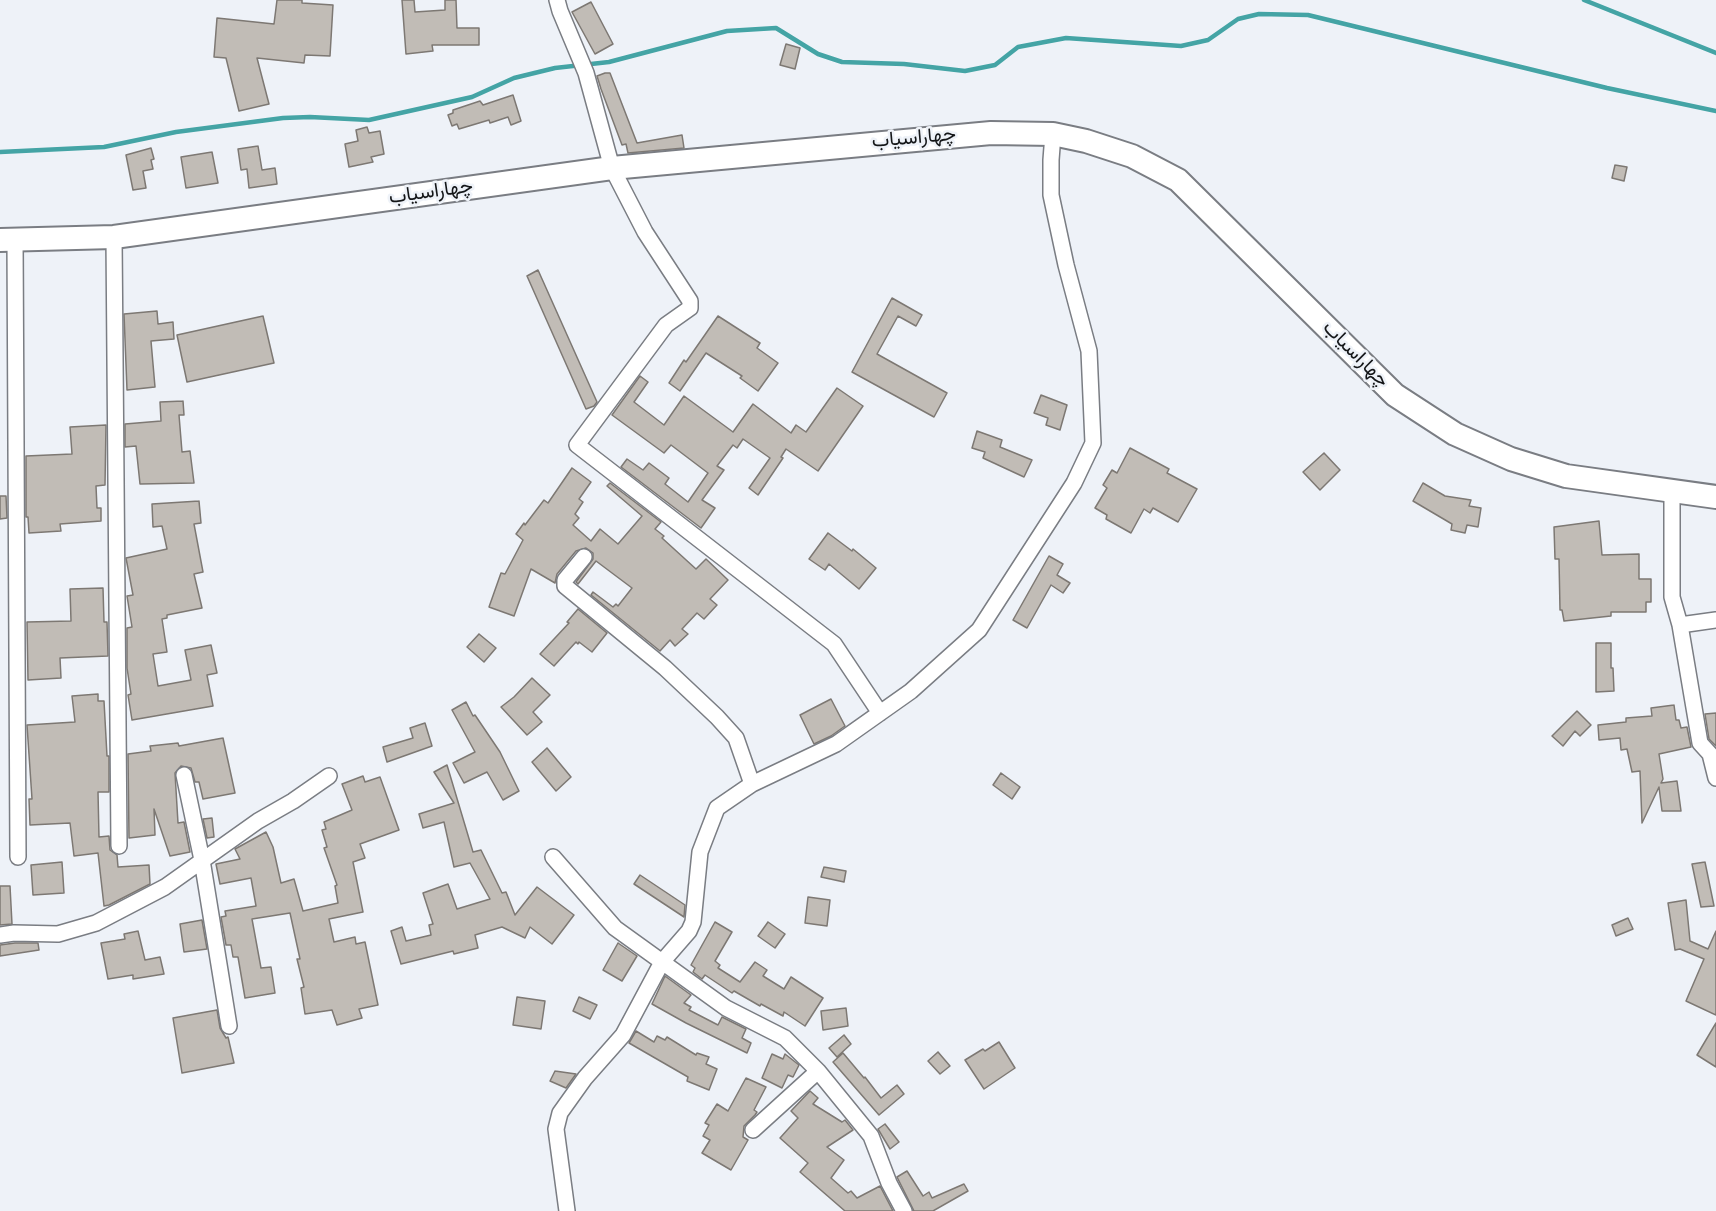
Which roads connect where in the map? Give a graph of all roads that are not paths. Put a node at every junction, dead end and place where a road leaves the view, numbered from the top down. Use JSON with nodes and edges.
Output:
{"nodes":[{"id":1,"x":558,"y":0,"type":"edge"},
{"id":2,"x":1053,"y":134,"type":"junction"},
{"id":3,"x":612,"y":168,"type":"junction"},
{"id":4,"x":114,"y":237,"type":"junction"},
{"id":5,"x":8,"y":239,"type":"edge"},
{"id":6,"x":1672,"y":491,"type":"junction"},
{"id":7,"x":1716,"y":497,"type":"edge"},
{"id":8,"x":584,"y":557,"type":"dead end"},
{"id":9,"x":1716,"y":620,"type":"edge"},
{"id":10,"x":1680,"y":626,"type":"junction"},
{"id":11,"x":880,"y":713,"type":"junction"},
{"id":12,"x":1713,"y":754,"type":"edge"},
{"id":13,"x":184,"y":775,"type":"dead end"},
{"id":14,"x":328,"y":776,"type":"dead end"},
{"id":15,"x":1716,"y":778,"type":"edge"},
{"id":16,"x":752,"y":784,"type":"junction"},
{"id":17,"x":119,"y":846,"type":"dead end"},
{"id":18,"x":18,"y":856,"type":"dead end"},
{"id":19,"x":553,"y":857,"type":"dead end"},
{"id":20,"x":202,"y":860,"type":"junction"},
{"id":21,"x":0,"y":934,"type":"edge"},
{"id":22,"x":662,"y":962,"type":"junction"},
{"id":23,"x":229,"y":1026,"type":"dead end"},
{"id":24,"x":818,"y":1071,"type":"junction"},
{"id":25,"x":753,"y":1130,"type":"dead end"},
{"id":26,"x":567,"y":1211,"type":"edge"},
{"id":27,"x":904,"y":1211,"type":"edge"}],
"edges":[{"from":1,"to":3,"type":"street"},
{"from":2,"to":3,"type":"highway","name":"چهاراسیاب"},
{"from":2,"to":6,"type":"highway","name":"چهاراسیاب"},
{"from":2,"to":11,"type":"street"},
{"from":3,"to":4,"type":"highway","name":"چهاراسیاب"},
{"from":3,"to":11,"type":"street"},
{"from":4,"to":5,"type":"highway","name":"چهاراسیاب"},
{"from":4,"to":17,"type":"street"},
{"from":5,"to":18,"type":"street"},
{"from":6,"to":7,"type":"highway","name":"چهاراسیاب"},
{"from":6,"to":10,"type":"street"},
{"from":8,"to":16,"type":"street"},
{"from":9,"to":10,"type":"street"},
{"from":10,"to":12,"type":"street"},
{"from":11,"to":16,"type":"street"},
{"from":12,"to":15,"type":"street"},
{"from":13,"to":20,"type":"street"},
{"from":14,"to":20,"type":"street"},
{"from":16,"to":22,"type":"street"},
{"from":19,"to":22,"type":"street"},
{"from":20,"to":21,"type":"street"},
{"from":20,"to":23,"type":"street"},
{"from":22,"to":24,"type":"street"},
{"from":22,"to":26,"type":"street"},
{"from":24,"to":25,"type":"street"},
{"from":24,"to":27,"type":"street"}]}
